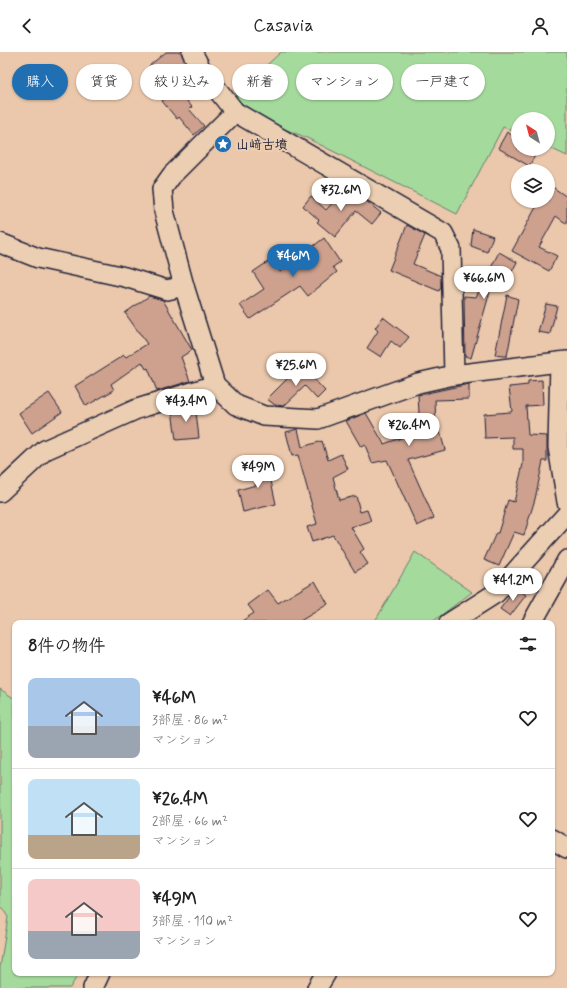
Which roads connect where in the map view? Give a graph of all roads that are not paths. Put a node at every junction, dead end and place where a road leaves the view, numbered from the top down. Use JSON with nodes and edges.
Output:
{"nodes":[{"id":1,"x":192,"y":52,"type":"edge"},
{"id":2,"x":235,"y":112,"type":"junction"},
{"id":3,"x":0,"y":242,"type":"edge"},
{"id":4,"x":184,"y":286,"type":"junction"},
{"id":5,"x":563,"y":362,"type":"edge"},
{"id":6,"x":454,"y":375,"type":"junction"},
{"id":7,"x":215,"y":385,"type":"junction"},
{"id":8,"x":0,"y":492,"type":"edge"},
{"id":9,"x":567,"y":502,"type":"edge"},
{"id":10,"x":567,"y":514,"type":"edge"},
{"id":11,"x":567,"y":560,"type":"edge"},
{"id":12,"x":452,"y":620,"type":"edge"},
{"id":13,"x":534,"y":620,"type":"edge"},
{"id":14,"x":555,"y":841,"type":"edge"},
{"id":15,"x":567,"y":848,"type":"edge"},
{"id":16,"x":98,"y":976,"type":"edge"},
{"id":17,"x":324,"y":976,"type":"edge"},
{"id":18,"x":92,"y":988,"type":"edge"},
{"id":19,"x":317,"y":988,"type":"edge"}],
"edges":[{"from":1,"to":2,"type":"street"},
{"from":2,"to":4,"type":"street"},
{"from":2,"to":6,"type":"street"},
{"from":3,"to":4,"type":"street"},
{"from":4,"to":7,"type":"street"},
{"from":5,"to":6,"type":"street"},
{"from":5,"to":9,"type":"street"},
{"from":6,"to":7,"type":"street"},
{"from":7,"to":8,"type":"street"},
{"from":10,"to":12,"type":"street"},
{"from":11,"to":13,"type":"street"},
{"from":14,"to":15,"type":"street"},
{"from":16,"to":18,"type":"street"},
{"from":17,"to":19,"type":"street"}]}
